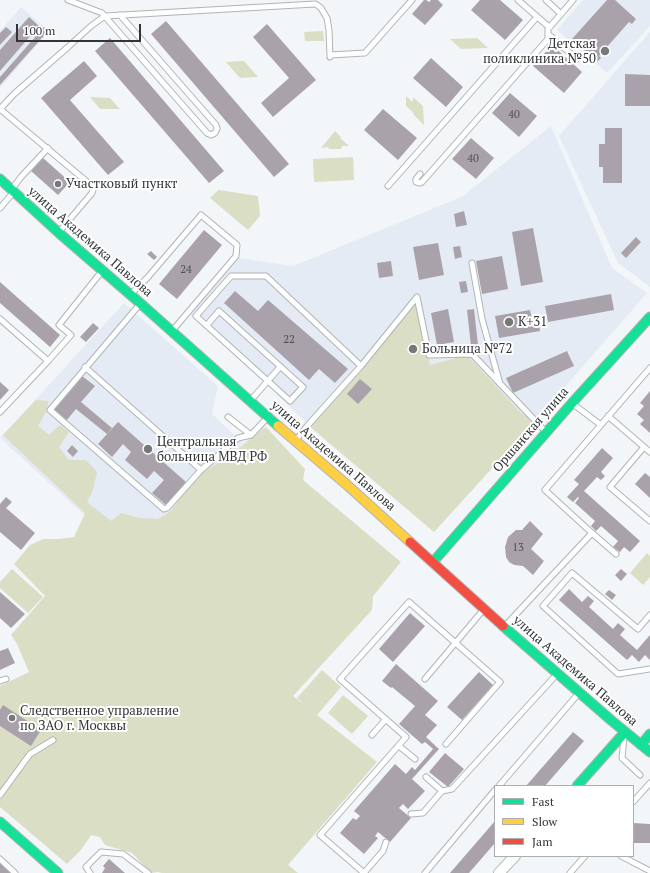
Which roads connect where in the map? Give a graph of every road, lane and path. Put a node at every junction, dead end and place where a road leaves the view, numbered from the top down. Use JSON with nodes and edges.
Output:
{"nodes":[{"id":1,"x":68,"y":0,"type":"edge"},
{"id":2,"x":412,"y":0,"type":"edge"},
{"id":3,"x":518,"y":0,"type":"edge"},
{"id":4,"x":546,"y":0,"type":"edge"},
{"id":5,"x":573,"y":0,"type":"edge"},
{"id":6,"x":561,"y":14,"type":"junction"},
{"id":7,"x":120,"y":15,"type":"junction"},
{"id":8,"x":105,"y":16,"type":"junction"},
{"id":9,"x":537,"y":17,"type":"junction"},
{"id":10,"x":549,"y":27,"type":"junction"},
{"id":11,"x":548,"y":34,"type":"junction"},
{"id":12,"x":576,"y":59,"type":"dead end"},
{"id":13,"x":0,"y":109,"type":"edge"},
{"id":14,"x":48,"y":148,"type":"junction"},
{"id":15,"x":420,"y":174,"type":"dead end"},
{"id":16,"x":0,"y":179,"type":"edge"},
{"id":17,"x":388,"y":186,"type":"dead end"},
{"id":18,"x":12,"y":191,"type":"junction"},
{"id":19,"x":0,"y":208,"type":"edge"},
{"id":20,"x":59,"y":233,"type":"junction"},
{"id":21,"x":472,"y":263,"type":"dead end"},
{"id":22,"x":103,"y":271,"type":"junction"},
{"id":23,"x":131,"y":295,"type":"junction"},
{"id":24,"x":140,"y":303,"type":"junction"},
{"id":25,"x":650,"y":317,"type":"edge"},
{"id":26,"x":0,"y":319,"type":"edge"},
{"id":27,"x":206,"y":325,"type":"junction"},
{"id":28,"x":171,"y":331,"type":"junction"},
{"id":29,"x":48,"y":361,"type":"junction"},
{"id":30,"x":361,"y":366,"type":"junction"},
{"id":31,"x":85,"y":367,"type":"junction"},
{"id":32,"x":280,"y":367,"type":"junction"},
{"id":33,"x":650,"y":368,"type":"edge"},
{"id":34,"x":268,"y":381,"type":"junction"},
{"id":35,"x":500,"y":384,"type":"junction"},
{"id":36,"x":250,"y":401,"type":"junction"},
{"id":37,"x":572,"y":403,"type":"junction"},
{"id":38,"x":0,"y":412,"type":"edge"},
{"id":39,"x":608,"y":416,"type":"junction"},
{"id":40,"x":228,"y":417,"type":"dead end"},
{"id":41,"x":268,"y":417,"type":"junction"},
{"id":42,"x":600,"y":426,"type":"junction"},
{"id":43,"x":546,"y":432,"type":"junction"},
{"id":44,"x":251,"y":435,"type":"junction"},
{"id":45,"x":295,"y":441,"type":"junction"},
{"id":46,"x":644,"y":447,"type":"junction"},
{"id":47,"x":650,"y":452,"type":"edge"},
{"id":48,"x":201,"y":470,"type":"junction"},
{"id":49,"x":650,"y":521,"type":"edge"},
{"id":50,"x":592,"y":533,"type":"junction"},
{"id":51,"x":616,"y":554,"type":"dead end"},
{"id":52,"x":433,"y":562,"type":"junction"},
{"id":53,"x":484,"y":609,"type":"junction"},
{"id":54,"x":650,"y":615,"type":"edge"},
{"id":55,"x":504,"y":626,"type":"junction"},
{"id":56,"x":456,"y":642,"type":"junction"},
{"id":57,"x":650,"y":669,"type":"edge"},
{"id":58,"x":557,"y":673,"type":"junction"},
{"id":59,"x":6,"y":679,"type":"dead end"},
{"id":60,"x":425,"y":679,"type":"dead end"},
{"id":61,"x":0,"y":681,"type":"edge"},
{"id":62,"x":579,"y":693,"type":"junction"},
{"id":63,"x":386,"y":719,"type":"junction"},
{"id":64,"x":625,"y":732,"type":"junction"},
{"id":65,"x":650,"y":734,"type":"edge"},
{"id":66,"x":372,"y":735,"type":"dead end"},
{"id":67,"x":53,"y":740,"type":"dead end"},
{"id":68,"x":446,"y":744,"type":"dead end"},
{"id":69,"x":641,"y":745,"type":"junction"},
{"id":70,"x":398,"y":746,"type":"junction"},
{"id":71,"x":650,"y":752,"type":"edge"},
{"id":72,"x":415,"y":759,"type":"dead end"},
{"id":73,"x":640,"y":775,"type":"dead end"},
{"id":74,"x":426,"y":776,"type":"dead end"},
{"id":75,"x":650,"y":783,"type":"edge"},
{"id":76,"x":500,"y":785,"type":"edge"},
{"id":77,"x":578,"y":785,"type":"edge"},
{"id":78,"x":442,"y":791,"type":"junction"},
{"id":79,"x":494,"y":791,"type":"edge"},
{"id":80,"x":0,"y":795,"type":"edge"},
{"id":81,"x":634,"y":801,"type":"edge"},
{"id":82,"x":411,"y":814,"type":"dead end"},
{"id":83,"x":0,"y":822,"type":"edge"},
{"id":84,"x":386,"y":842,"type":"dead end"},
{"id":85,"x":514,"y":857,"type":"edge"},
{"id":86,"x":584,"y":857,"type":"edge"},
{"id":87,"x":623,"y":857,"type":"edge"},
{"id":88,"x":0,"y":859,"type":"edge"},
{"id":89,"x":650,"y":871,"type":"edge"},
{"id":90,"x":15,"y":873,"type":"edge"},
{"id":91,"x":58,"y":873,"type":"edge"},
{"id":92,"x":90,"y":873,"type":"edge"},
{"id":93,"x":148,"y":873,"type":"edge"},
{"id":94,"x":424,"y":873,"type":"edge"},
{"id":95,"x":500,"y":873,"type":"edge"},
{"id":96,"x":570,"y":873,"type":"edge"}],
"edges":[{"from":1,"to":8,"type":"lane"},
{"from":2,"to":7,"type":"lane"},
{"from":3,"to":9,"type":"lane"},
{"from":4,"to":6,"type":"lane"},
{"from":5,"to":6,"type":"lane"},
{"from":6,"to":10,"type":"lane"},
{"from":7,"to":8,"type":"lane"},
{"from":7,"to":8,"type":"lane"},
{"from":8,"to":13,"type":"lane"},
{"from":9,"to":10,"type":"lane"},
{"from":9,"to":17,"type":"lane"},
{"from":10,"to":11,"type":"lane"},
{"from":11,"to":12,"type":"lane"},
{"from":11,"to":15,"type":"lane"},
{"from":13,"to":14,"type":"lane"},
{"from":14,"to":18,"type":"lane"},
{"from":14,"to":20,"type":"lane"},
{"from":16,"to":18,"type":"street","name":"улица Академика Павлова"},
{"from":18,"to":19,"type":"lane"},
{"from":18,"to":20,"type":"street","name":"улица Академика Павлова"},
{"from":20,"to":22,"type":"street","name":"улица Академика Павлова"},
{"from":21,"to":35,"type":"lane"},
{"from":22,"to":23,"type":"street","name":"улица Академика Павлова"},
{"from":22,"to":29,"type":"lane"},
{"from":23,"to":24,"type":"street","name":"улица Академика Павлова"},
{"from":23,"to":28,"type":"lane"},
{"from":24,"to":28,"type":"street","name":"улица Академика Павлова"},
{"from":24,"to":31,"type":"lane"},
{"from":25,"to":37,"type":"street","name":"Оршанская улица"},
{"from":26,"to":29,"type":"lane"},
{"from":27,"to":30,"type":"lane"},
{"from":27,"to":32,"type":"lane"},
{"from":27,"to":34,"type":"lane"},
{"from":28,"to":36,"type":"street","name":"улица Академика Павлова"},
{"from":29,"to":38,"type":"lane"},
{"from":30,"to":35,"type":"lane"},
{"from":30,"to":45,"type":"lane"},
{"from":31,"to":48,"type":"lane"},
{"from":31,"to":48,"type":"lane"},
{"from":32,"to":34,"type":"lane"},
{"from":32,"to":34,"type":"lane"},
{"from":33,"to":39,"type":"lane"},
{"from":34,"to":36,"type":"lane"},
{"from":35,"to":43,"type":"lane"},
{"from":36,"to":41,"type":"street","name":"улица Академика Павлова"},
{"from":37,"to":42,"type":"lane"},
{"from":37,"to":43,"type":"street","name":"Оршанская улица"},
{"from":39,"to":42,"type":"lane"},
{"from":39,"to":46,"type":"lane"},
{"from":40,"to":44,"type":"lane"},
{"from":41,"to":44,"type":"lane"},
{"from":41,"to":45,"type":"street","name":"улица Академика Павлова"},
{"from":42,"to":50,"type":"lane"},
{"from":43,"to":52,"type":"street","name":"Оршанская улица"},
{"from":44,"to":48,"type":"lane"},
{"from":45,"to":52,"type":"street","name":"улица Академика Павлова"},
{"from":46,"to":47,"type":"lane"},
{"from":46,"to":49,"type":"lane"},
{"from":50,"to":51,"type":"lane"},
{"from":50,"to":55,"type":"lane"},
{"from":52,"to":53,"type":"street","name":"улица Академика Павлова"},
{"from":53,"to":55,"type":"street","name":"улица Академика Павлова"},
{"from":53,"to":56,"type":"lane"},
{"from":54,"to":57,"type":"lane"},
{"from":55,"to":58,"type":"street","name":"улица Академика Павлова"},
{"from":56,"to":60,"type":"lane"},
{"from":56,"to":63,"type":"lane"},
{"from":56,"to":68,"type":"lane"},
{"from":58,"to":62,"type":"street","name":"улица Академика Павлова"},
{"from":58,"to":78,"type":"lane"},
{"from":59,"to":61,"type":"lane"},
{"from":62,"to":64,"type":"street","name":"улица Академика Павлова"},
{"from":62,"to":76,"type":"lane"},
{"from":63,"to":66,"type":"lane"},
{"from":63,"to":70,"type":"lane"},
{"from":64,"to":69,"type":"street","name":"улица Академика Павлова"},
{"from":64,"to":73,"type":"lane"},
{"from":64,"to":77,"type":"street"},
{"from":65,"to":69,"type":"street"},
{"from":67,"to":80,"type":"lane"},
{"from":69,"to":71,"type":"street","name":"улица Академика Павлова"},
{"from":70,"to":72,"type":"lane"},
{"from":70,"to":84,"type":"lane"},
{"from":74,"to":78,"type":"lane"},
{"from":75,"to":81,"type":"lane"},
{"from":78,"to":82,"type":"lane"},
{"from":79,"to":94,"type":"lane"},
{"from":83,"to":91,"type":"street"},
{"from":85,"to":95,"type":"street"},
{"from":86,"to":96,"type":"lane"},
{"from":87,"to":89,"type":"lane"},
{"from":88,"to":90,"type":"lane"},
{"from":92,"to":93,"type":"lane"}]}
